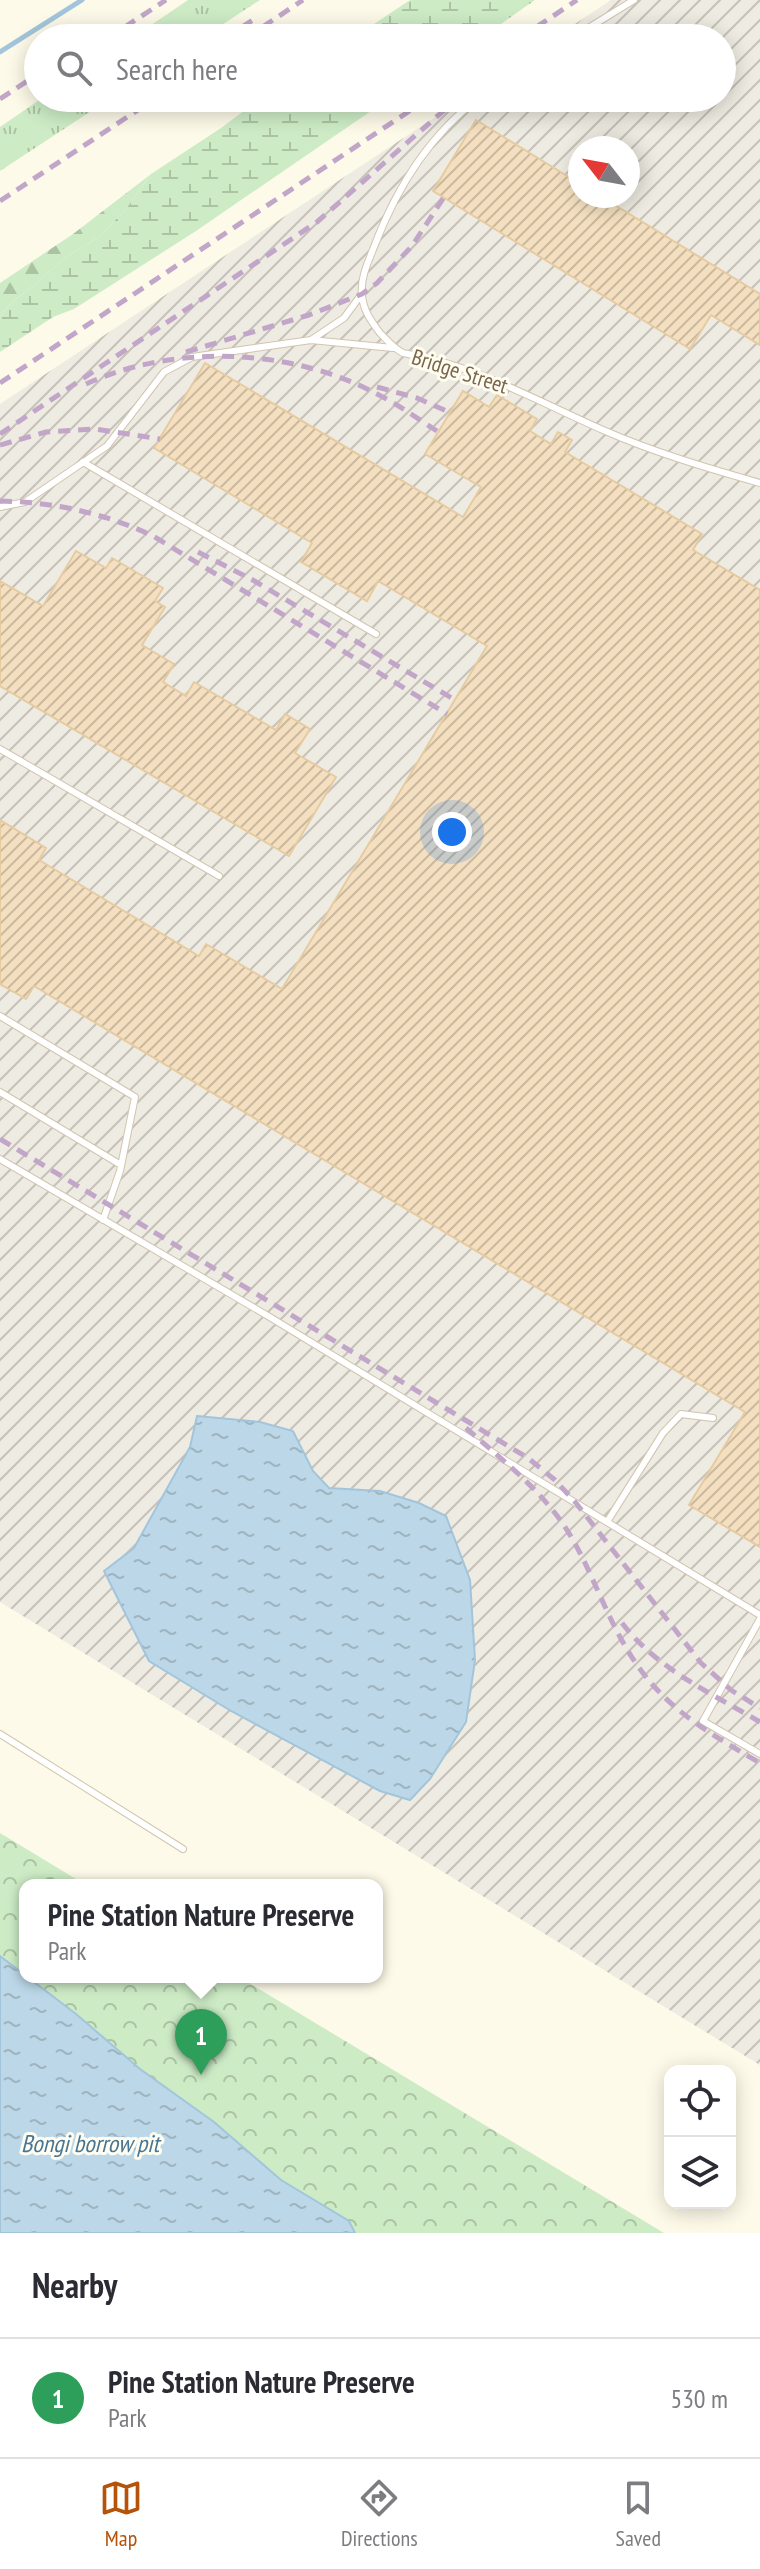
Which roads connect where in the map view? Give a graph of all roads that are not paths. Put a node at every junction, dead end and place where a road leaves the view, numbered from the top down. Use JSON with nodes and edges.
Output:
{"nodes":[{"id":1,"x":634,"y":0,"type":"edge"},
{"id":2,"x":595,"y":24,"type":"edge"},
{"id":3,"x":462,"y":112,"type":"edge"},
{"id":4,"x":362,"y":294,"type":"junction"},
{"id":5,"x":311,"y":340,"type":"junction"},
{"id":6,"x":393,"y":348,"type":"junction"},
{"id":7,"x":83,"y":462,"type":"junction"},
{"id":8,"x":760,"y":483,"type":"edge"},
{"id":9,"x":0,"y":507,"type":"edge"},
{"id":10,"x":376,"y":634,"type":"dead end"},
{"id":11,"x":0,"y":749,"type":"edge"},
{"id":12,"x":219,"y":876,"type":"dead end"},
{"id":13,"x":0,"y":1016,"type":"edge"},
{"id":14,"x":0,"y":1092,"type":"edge"},
{"id":15,"x":0,"y":1159,"type":"edge"},
{"id":16,"x":121,"y":1165,"type":"junction"},
{"id":17,"x":103,"y":1220,"type":"junction"},
{"id":18,"x":713,"y":1418,"type":"dead end"},
{"id":19,"x":607,"y":1522,"type":"junction"},
{"id":20,"x":760,"y":1617,"type":"edge"},
{"id":21,"x":0,"y":1734,"type":"edge"},
{"id":22,"x":760,"y":1754,"type":"edge"},
{"id":23,"x":183,"y":1849,"type":"dead end"}],
"edges":[{"from":1,"to":2,"type":"lane"},
{"from":3,"to":4,"type":"lane"},
{"from":4,"to":5,"type":"lane"},
{"from":4,"to":6,"type":"lane","name":"Bridge Street"},
{"from":5,"to":6,"type":"lane"},
{"from":5,"to":7,"type":"lane"},
{"from":6,"to":8,"type":"lane","name":"Bridge Street"},
{"from":7,"to":9,"type":"lane"},
{"from":7,"to":10,"type":"lane"},
{"from":11,"to":12,"type":"lane"},
{"from":13,"to":16,"type":"lane"},
{"from":14,"to":16,"type":"lane"},
{"from":15,"to":17,"type":"lane"},
{"from":16,"to":17,"type":"lane"},
{"from":17,"to":19,"type":"lane"},
{"from":18,"to":19,"type":"lane"},
{"from":19,"to":20,"type":"lane"},
{"from":20,"to":22,"type":"lane"},
{"from":21,"to":23,"type":"lane"}]}
